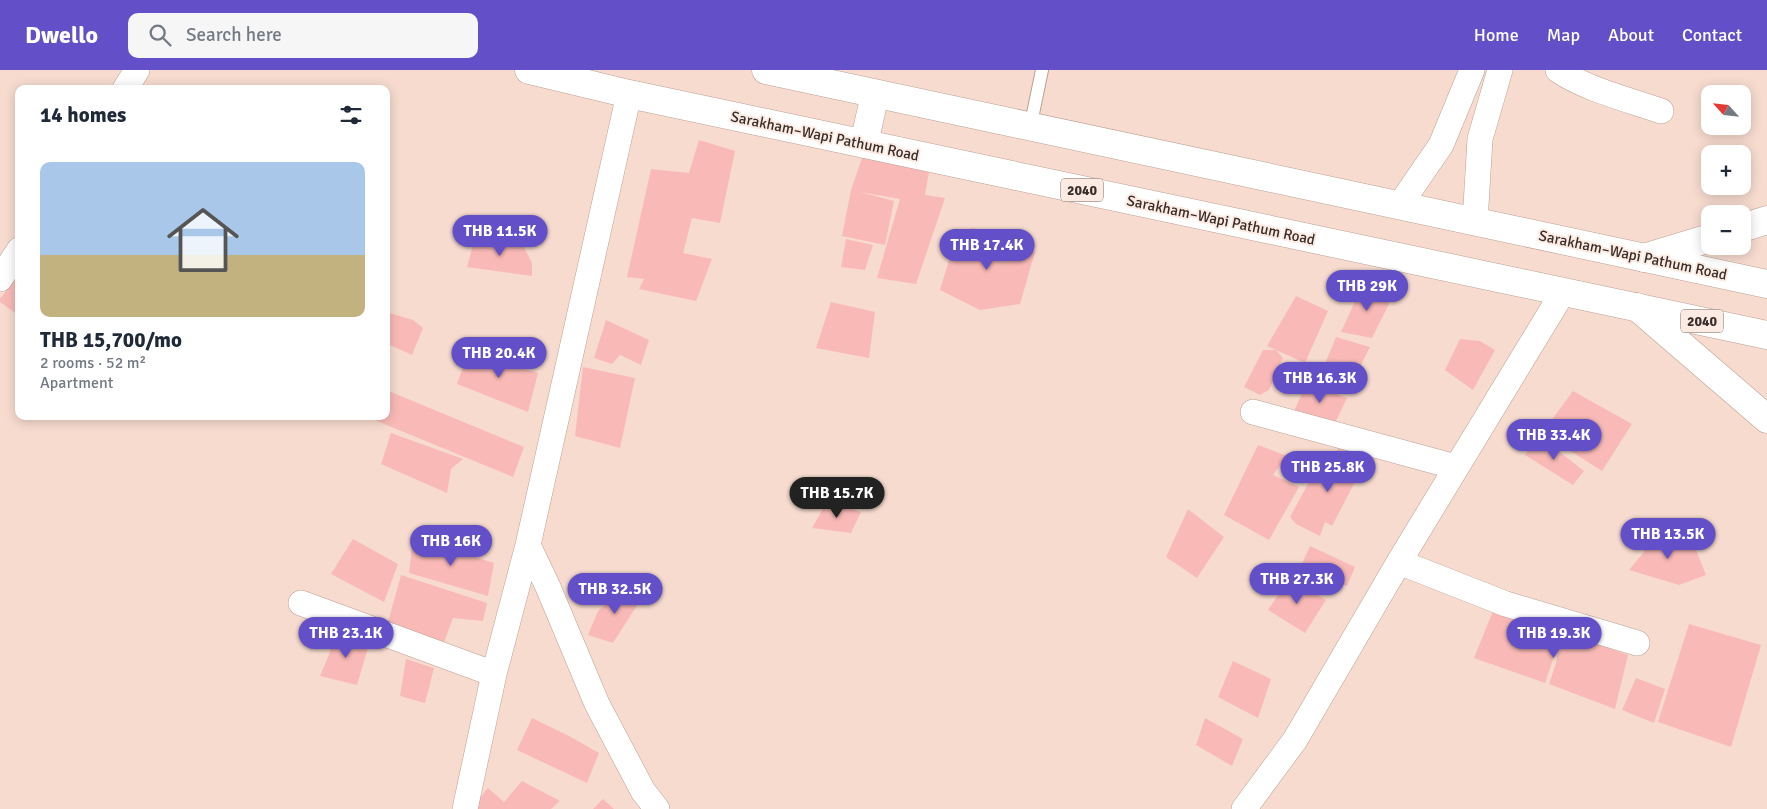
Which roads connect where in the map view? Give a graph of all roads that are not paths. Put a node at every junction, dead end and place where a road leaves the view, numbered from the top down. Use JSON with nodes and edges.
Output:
{"nodes":[{"id":1,"x":137,"y":70,"type":"edge"},
{"id":2,"x":528,"y":70,"type":"edge"},
{"id":3,"x":766,"y":70,"type":"edge"},
{"id":4,"x":1042,"y":70,"type":"edge"},
{"id":5,"x":1472,"y":70,"type":"edge"},
{"id":6,"x":1500,"y":70,"type":"edge"},
{"id":7,"x":1558,"y":70,"type":"edge"},
{"id":8,"x":127,"y":85,"type":"edge"},
{"id":9,"x":629,"y":94,"type":"junction"},
{"id":10,"x":875,"y":94,"type":"junction"},
{"id":11,"x":1661,"y":112,"type":"dead end"},
{"id":12,"x":1030,"y":128,"type":"junction"},
{"id":13,"x":864,"y":144,"type":"junction"},
{"id":14,"x":1399,"y":206,"type":"junction"},
{"id":15,"x":1767,"y":220,"type":"edge"},
{"id":16,"x":1475,"y":222,"type":"junction"},
{"id":17,"x":1751,"y":225,"type":"edge"},
{"id":18,"x":1701,"y":241,"type":"edge"},
{"id":19,"x":15,"y":256,"type":"edge"},
{"id":20,"x":1644,"y":258,"type":"junction"},
{"id":21,"x":0,"y":279,"type":"edge"},
{"id":22,"x":1767,"y":284,"type":"edge"},
{"id":23,"x":1563,"y":292,"type":"junction"},
{"id":24,"x":1637,"y":307,"type":"junction"},
{"id":25,"x":1767,"y":335,"type":"edge"},
{"id":26,"x":1253,"y":412,"type":"dead end"},
{"id":27,"x":1767,"y":420,"type":"edge"},
{"id":28,"x":1456,"y":466,"type":"junction"},
{"id":29,"x":528,"y":545,"type":"junction"},
{"id":30,"x":1399,"y":562,"type":"junction"},
{"id":31,"x":301,"y":603,"type":"dead end"},
{"id":32,"x":1637,"y":643,"type":"dead end"},
{"id":33,"x":494,"y":674,"type":"junction"},
{"id":34,"x":465,"y":809,"type":"edge"},
{"id":35,"x":657,"y":809,"type":"edge"},
{"id":36,"x":1244,"y":809,"type":"edge"}],
"edges":[{"from":1,"to":8,"type":"street"},
{"from":2,"to":9,"type":"main road","name":"Sarakham–Wapi Pathum Road","number":"2040"},
{"from":3,"to":10,"type":"main road","name":"Sarakham–Wapi Pathum Road"},
{"from":4,"to":12,"type":"lane"},
{"from":5,"to":14,"type":"street"},
{"from":6,"to":16,"type":"street"},
{"from":7,"to":11,"type":"street"},
{"from":9,"to":13,"type":"main road","name":"Sarakham–Wapi Pathum Road","number":"2040"},
{"from":9,"to":29,"type":"street"},
{"from":10,"to":12,"type":"main road","name":"Sarakham–Wapi Pathum Road"},
{"from":10,"to":13,"type":"main road"},
{"from":12,"to":14,"type":"main road","name":"Sarakham–Wapi Pathum Road"},
{"from":13,"to":23,"type":"main road","name":"Sarakham–Wapi Pathum Road","number":"2040"},
{"from":14,"to":16,"type":"main road","name":"Sarakham–Wapi Pathum Road"},
{"from":15,"to":17,"type":"main road"},
{"from":16,"to":20,"type":"main road","name":"Sarakham–Wapi Pathum Road"},
{"from":18,"to":20,"type":"main road"},
{"from":19,"to":21,"type":"street"},
{"from":20,"to":22,"type":"main road","name":"Sarakham–Wapi Pathum Road"},
{"from":23,"to":24,"type":"main road","name":"Sarakham–Wapi Pathum Road","number":"2040"},
{"from":23,"to":28,"type":"street"},
{"from":24,"to":25,"type":"main road","name":"Sarakham–Wapi Pathum Road","number":"2040"},
{"from":24,"to":27,"type":"main road"},
{"from":26,"to":28,"type":"street"},
{"from":28,"to":30,"type":"street"},
{"from":29,"to":33,"type":"street"},
{"from":29,"to":35,"type":"street"},
{"from":30,"to":32,"type":"street"},
{"from":30,"to":36,"type":"street"},
{"from":31,"to":33,"type":"street"},
{"from":33,"to":34,"type":"street"}]}
